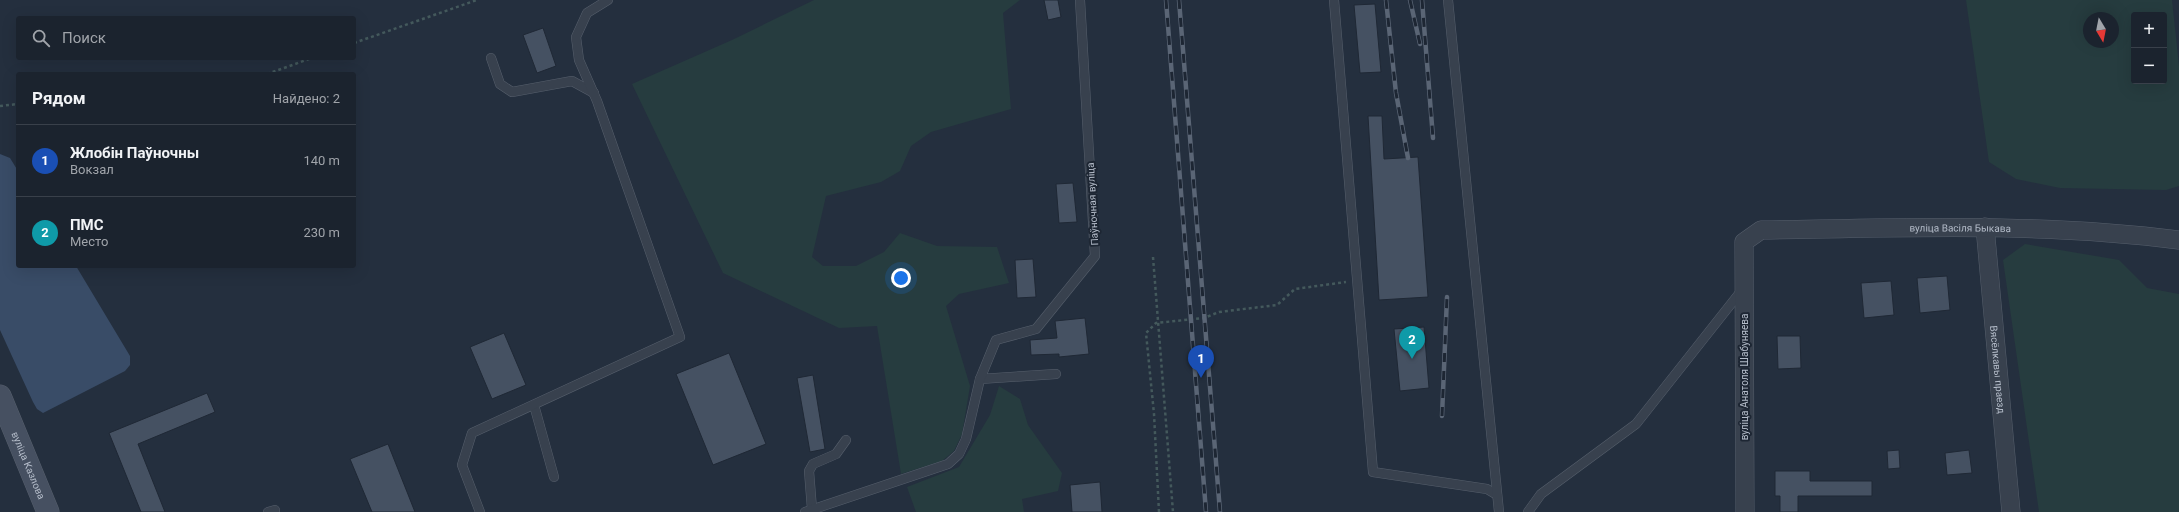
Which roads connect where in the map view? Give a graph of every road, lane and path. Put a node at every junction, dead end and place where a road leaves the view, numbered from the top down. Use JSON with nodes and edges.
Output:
{"nodes":[{"id":1,"x":477,"y":0,"type":"edge"},
{"id":2,"x":608,"y":0,"type":"edge"},
{"id":3,"x":1080,"y":0,"type":"edge"},
{"id":4,"x":1334,"y":0,"type":"edge"},
{"id":5,"x":1448,"y":0,"type":"edge"},
{"id":6,"x":356,"y":42,"type":"edge"},
{"id":7,"x":491,"y":58,"type":"dead end"},
{"id":8,"x":306,"y":60,"type":"edge"},
{"id":9,"x":273,"y":72,"type":"edge"},
{"id":10,"x":594,"y":93,"type":"junction"},
{"id":11,"x":16,"y":104,"type":"edge"},
{"id":12,"x":0,"y":106,"type":"edge"},
{"id":13,"x":1985,"y":228,"type":"junction"},
{"id":14,"x":2179,"y":240,"type":"edge"},
{"id":15,"x":1744,"y":242,"type":"joint"},
{"id":16,"x":1153,"y":257,"type":"dead end"},
{"id":17,"x":1357,"y":281,"type":"junction"},
{"id":18,"x":1744,"y":287,"type":"junction"},
{"id":19,"x":1158,"y":323,"type":"junction"},
{"id":20,"x":1056,"y":374,"type":"dead end"},
{"id":21,"x":980,"y":379,"type":"junction"},
{"id":22,"x":0,"y":396,"type":"edge"},
{"id":23,"x":534,"y":405,"type":"junction"},
{"id":24,"x":846,"y":440,"type":"dead end"},
{"id":25,"x":554,"y":477,"type":"dead end"},
{"id":26,"x":1497,"y":495,"type":"junction"},
{"id":27,"x":809,"y":511,"type":"edge"},
{"id":28,"x":48,"y":512,"type":"edge"},
{"id":29,"x":268,"y":512,"type":"edge"},
{"id":30,"x":275,"y":512,"type":"edge"},
{"id":31,"x":480,"y":512,"type":"edge"},
{"id":32,"x":1159,"y":512,"type":"edge"},
{"id":33,"x":1172,"y":512,"type":"edge"},
{"id":34,"x":1499,"y":512,"type":"edge"},
{"id":35,"x":1528,"y":512,"type":"edge"},
{"id":36,"x":1745,"y":512,"type":"edge"},
{"id":37,"x":2011,"y":512,"type":"edge"}],
"edges":[{"from":1,"to":6,"type":"path"},
{"from":2,"to":10,"type":"lane"},
{"from":3,"to":21,"type":"lane","name":"Паўночная вуліца"},
{"from":4,"to":17,"type":"lane"},
{"from":5,"to":26,"type":"lane"},
{"from":7,"to":10,"type":"lane"},
{"from":8,"to":9,"type":"path"},
{"from":10,"to":23,"type":"lane"},
{"from":11,"to":12,"type":"path"},
{"from":13,"to":14,"type":"street","name":"вуліца Васіля Быкава"},
{"from":13,"to":15,"type":"street","name":"вуліца Васіля Быкава"},
{"from":13,"to":37,"type":"street","name":"Вясёлкавы праезд"},
{"from":15,"to":18,"type":"street","name":"вуліца Анатоля Шабуняева"},
{"from":16,"to":19,"type":"path"},
{"from":17,"to":19,"type":"path"},
{"from":17,"to":26,"type":"lane"},
{"from":18,"to":35,"type":"lane"},
{"from":18,"to":36,"type":"street","name":"вуліца Анатоля Шабуняева"},
{"from":19,"to":32,"type":"path"},
{"from":19,"to":33,"type":"path"},
{"from":20,"to":21,"type":"lane"},
{"from":21,"to":27,"type":"lane"},
{"from":22,"to":28,"type":"main road","name":"вуліца Казлова"},
{"from":23,"to":25,"type":"lane"},
{"from":23,"to":31,"type":"lane"},
{"from":24,"to":27,"type":"lane"},
{"from":26,"to":34,"type":"lane"},
{"from":29,"to":30,"type":"lane"}]}
